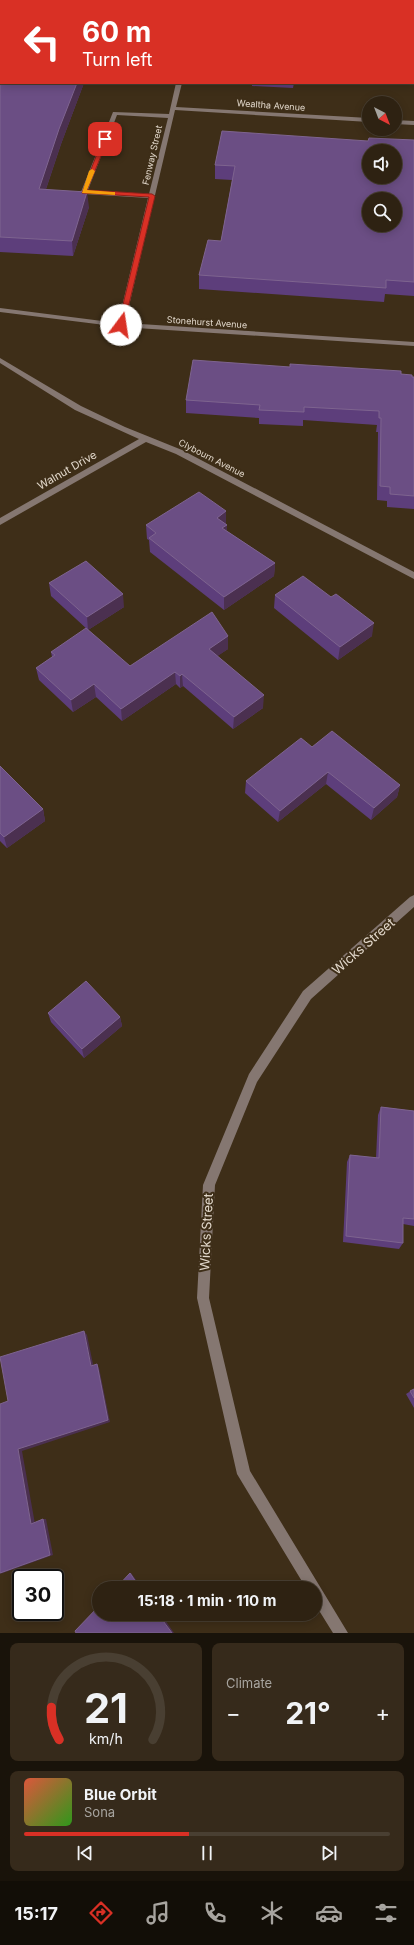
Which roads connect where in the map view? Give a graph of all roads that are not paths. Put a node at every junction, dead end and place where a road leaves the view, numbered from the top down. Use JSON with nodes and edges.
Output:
{"nodes":[{"id":1,"x":179,"y":84,"type":"edge"},
{"id":2,"x":172,"y":108,"type":"junction"},
{"id":3,"x":170,"y":116,"type":"junction"},
{"id":4,"x":362,"y":120,"type":"edge"},
{"id":5,"x":402,"y":122,"type":"edge"},
{"id":6,"x":414,"y":123,"type":"edge"},
{"id":7,"x":152,"y":196,"type":"junction"},
{"id":8,"x":0,"y":310,"type":"edge"},
{"id":9,"x":121,"y":325,"type":"junction"},
{"id":10,"x":414,"y":344,"type":"edge"},
{"id":11,"x":0,"y":360,"type":"edge"},
{"id":12,"x":146,"y":438,"type":"junction"},
{"id":13,"x":0,"y":522,"type":"edge"},
{"id":14,"x":414,"y":576,"type":"edge"},
{"id":15,"x":414,"y":900,"type":"edge"},
{"id":16,"x":309,"y":1581,"type":"edge"},
{"id":17,"x":322,"y":1602,"type":"edge"},
{"id":18,"x":342,"y":1633,"type":"edge"}],
"edges":[{"from":1,"to":2,"type":"street","name":"Fenway Street"},
{"from":2,"to":3,"type":"street","name":"Fenway Street"},
{"from":2,"to":4,"type":"street","name":"Wealtha Avenue"},
{"from":3,"to":7,"type":"street","name":"Fenway Street"},
{"from":3,"to":7,"type":"street"},
{"from":5,"to":6,"type":"street"},
{"from":7,"to":9,"type":"street","name":"Fenway Street"},
{"from":8,"to":9,"type":"street","name":"Stonehurst Avenue"},
{"from":9,"to":10,"type":"street","name":"Stonehurst Avenue"},
{"from":11,"to":12,"type":"street","name":"Clybourn Avenue"},
{"from":12,"to":13,"type":"street","name":"Walnut Drive"},
{"from":12,"to":14,"type":"street","name":"Clybourn Avenue"},
{"from":15,"to":16,"type":"street","name":"Wicks Street"},
{"from":17,"to":18,"type":"street","name":"Wicks Street"}]}
